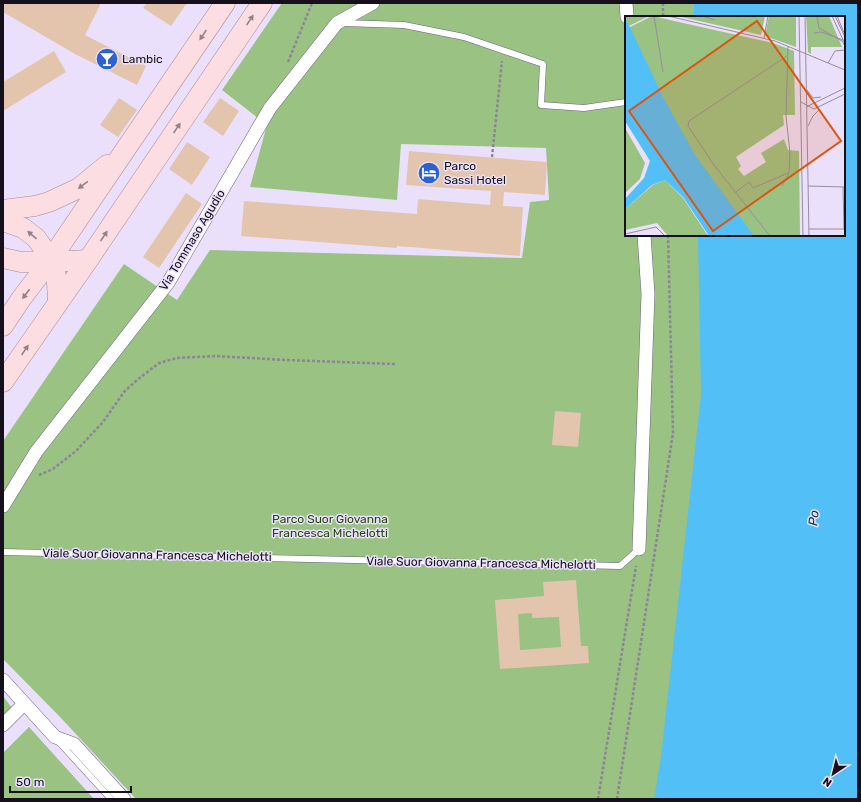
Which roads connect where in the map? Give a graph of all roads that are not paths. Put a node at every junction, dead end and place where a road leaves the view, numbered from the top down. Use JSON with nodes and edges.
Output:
{"nodes":[{"id":1,"x":225,"y":3,"type":"edge"},
{"id":2,"x":262,"y":3,"type":"edge"},
{"id":3,"x":373,"y":3,"type":"edge"},
{"id":4,"x":626,"y":3,"type":"edge"},
{"id":5,"x":627,"y":16,"type":"edge"},
{"id":6,"x":337,"y":23,"type":"junction"},
{"id":7,"x":625,"y":102,"type":"edge"},
{"id":8,"x":124,"y":152,"type":"junction"},
{"id":9,"x":3,"y":210,"type":"edge"},
{"id":10,"x":3,"y":221,"type":"edge"},
{"id":11,"x":644,"y":236,"type":"edge"},
{"id":12,"x":3,"y":258,"type":"edge"},
{"id":13,"x":88,"y":260,"type":"junction"},
{"id":14,"x":49,"y":262,"type":"junction"},
{"id":15,"x":58,"y":302,"type":"junction"},
{"id":16,"x":3,"y":326,"type":"edge"},
{"id":17,"x":3,"y":382,"type":"edge"},
{"id":18,"x":3,"y":506,"type":"edge"},
{"id":19,"x":639,"y":548,"type":"joint"},
{"id":20,"x":3,"y":552,"type":"edge"},
{"id":21,"x":3,"y":680,"type":"edge"},
{"id":22,"x":24,"y":704,"type":"junction"},
{"id":23,"x":3,"y":725,"type":"edge"},
{"id":24,"x":55,"y":737,"type":"junction"},
{"id":25,"x":111,"y":799,"type":"edge"},
{"id":26,"x":124,"y":799,"type":"edge"}],
"edges":[{"from":1,"to":8,"type":"main road","one_way":true},
{"from":13,"to":2,"type":"main road","one_way":true},
{"from":3,"to":6,"type":"street","name":"Via Tommaso Agudio"},
{"from":4,"to":5,"type":"street"},
{"from":6,"to":7,"type":"lane"},
{"from":6,"to":18,"type":"street","name":"Via Tommaso Agudio"},
{"from":8,"to":9,"type":"main road","one_way":true},
{"from":8,"to":14,"type":"main road"},
{"from":14,"to":10,"type":"main road","one_way":true},
{"from":11,"to":19,"type":"street"},
{"from":12,"to":14,"type":"main road"},
{"from":13,"to":14,"type":"main road"},
{"from":13,"to":15,"type":"main road"},
{"from":14,"to":15,"type":"main road"},
{"from":14,"to":16,"type":"main road","one_way":true},
{"from":17,"to":15,"type":"main road","one_way":true},
{"from":19,"to":20,"type":"lane","name":"Viale Suor Giovanna Francesca Michelotti"},
{"from":21,"to":22,"type":"street"},
{"from":22,"to":23,"type":"street"},
{"from":22,"to":24,"type":"street"},
{"from":24,"to":25,"type":"lane"},
{"from":24,"to":26,"type":"street"}]}
